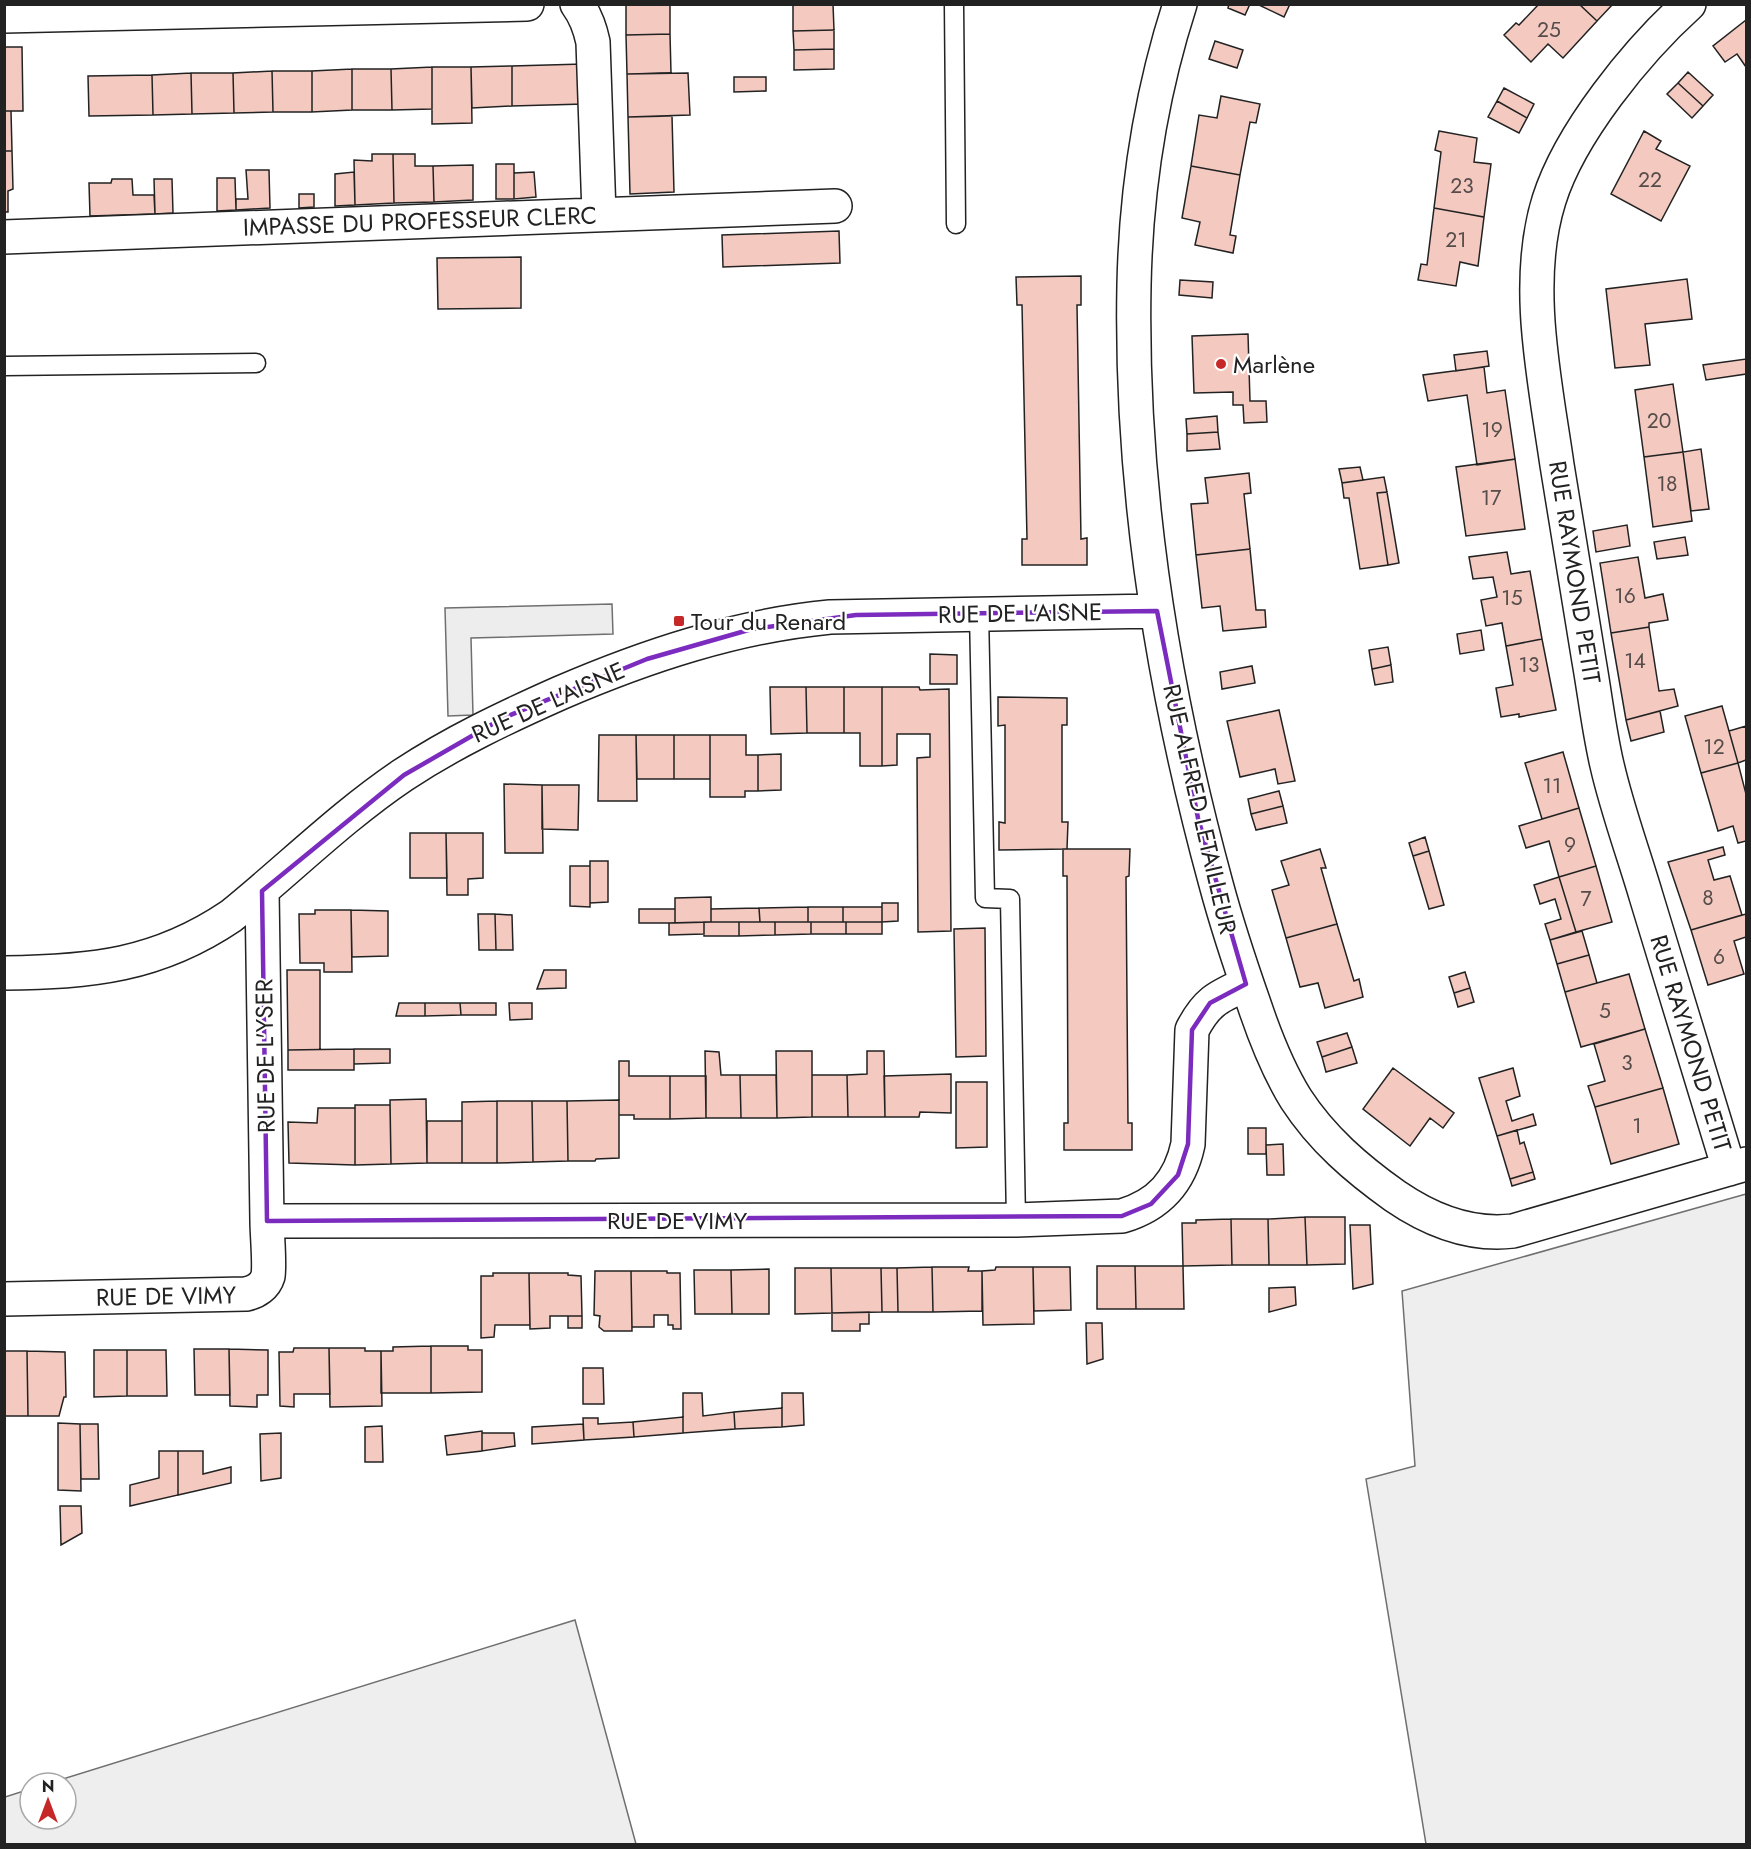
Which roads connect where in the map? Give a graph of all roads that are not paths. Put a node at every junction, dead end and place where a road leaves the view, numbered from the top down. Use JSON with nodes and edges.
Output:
{"nodes":[{"id":1,"x":527,"y":4,"type":"edge"},
{"id":2,"x":577,"y":4,"type":"edge"},
{"id":3,"x":954,"y":4,"type":"edge"},
{"id":4,"x":1180,"y":4,"type":"edge"},
{"id":5,"x":1689,"y":4,"type":"edge"},
{"id":6,"x":244,"y":8,"type":"edge"},
{"id":7,"x":4,"y":16,"type":"edge"},
{"id":8,"x":835,"y":206,"type":"dead end"},
{"id":9,"x":599,"y":214,"type":"junction"},
{"id":10,"x":956,"y":224,"type":"dead end"},
{"id":11,"x":4,"y":237,"type":"edge"},
{"id":12,"x":256,"y":363,"type":"dead end"},
{"id":13,"x":4,"y":366,"type":"edge"},
{"id":14,"x":1157,"y":612,"type":"junction"},
{"id":15,"x":979,"y":614,"type":"junction"},
{"id":16,"x":262,"y":891,"type":"junction"},
{"id":17,"x":4,"y":973,"type":"edge"},
{"id":18,"x":1246,"y":984,"type":"junction"},
{"id":19,"x":1738,"y":1167,"type":"edge"},
{"id":20,"x":1016,"y":1220,"type":"junction"},
{"id":21,"x":267,"y":1221,"type":"junction"},
{"id":22,"x":4,"y":1299,"type":"edge"}],
"edges":[{"from":1,"to":6,"type":"street"},
{"from":2,"to":9,"type":"street"},
{"from":3,"to":10,"type":"lane"},
{"from":4,"to":14,"type":"street","name":"RUE ALFRED LETAILLEUR"},
{"from":5,"to":19,"type":"street","name":"RUE RAYMOND PETIT"},
{"from":6,"to":7,"type":"street"},
{"from":8,"to":9,"type":"street","name":"IMPASSE DU PROFESSEUR CLERC"},
{"from":9,"to":11,"type":"street","name":"IMPASSE DU PROFESSEUR CLERC"},
{"from":12,"to":13,"type":"lane"},
{"from":14,"to":15,"type":"street","name":"RUE DE L'AISNE"},
{"from":14,"to":18,"type":"street","name":"RUE ALFRED LETAILLEUR"},
{"from":15,"to":16,"type":"street","name":"RUE DE L'AISNE"},
{"from":15,"to":20,"type":"lane"},
{"from":16,"to":17,"type":"street","name":"RUE DE L'AISNE"},
{"from":16,"to":21,"type":"street","name":"RUE DE L'YSER"},
{"from":18,"to":19,"type":"street","name":"RUE ALFRED LETAILLEUR"},
{"from":18,"to":20,"type":"street","name":"RUE DE VIMY"},
{"from":20,"to":21,"type":"street","name":"RUE DE VIMY"},
{"from":21,"to":22,"type":"street","name":"RUE DE VIMY"}]}
